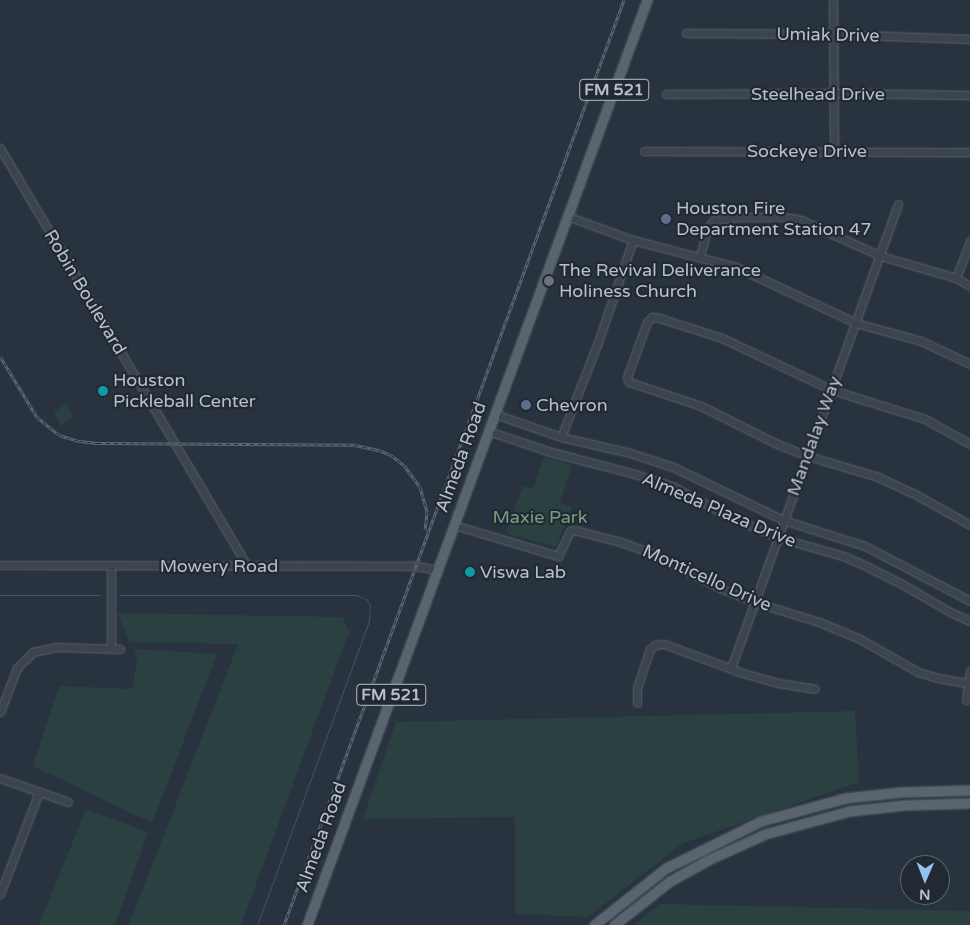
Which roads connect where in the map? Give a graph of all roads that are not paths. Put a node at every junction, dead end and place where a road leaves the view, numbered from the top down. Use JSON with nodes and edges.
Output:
{"nodes":[{"id":1,"x":647,"y":0,"type":"edge"},
{"id":2,"x":833,"y":0,"type":"edge"},
{"id":3,"x":686,"y":33,"type":"dead end"},
{"id":4,"x":834,"y":34,"type":"junction"},
{"id":5,"x":970,"y":39,"type":"edge"},
{"id":6,"x":834,"y":93,"type":"junction"},
{"id":7,"x":666,"y":94,"type":"dead end"},
{"id":8,"x":970,"y":95,"type":"edge"},
{"id":9,"x":0,"y":148,"type":"edge"},
{"id":10,"x":644,"y":151,"type":"dead end"},
{"id":11,"x":834,"y":151,"type":"junction"},
{"id":12,"x":970,"y":152,"type":"edge"},
{"id":13,"x":898,"y":204,"type":"dead end"},
{"id":14,"x":567,"y":216,"type":"junction"},
{"id":15,"x":633,"y":240,"type":"junction"},
{"id":16,"x":970,"y":241,"type":"edge"},
{"id":17,"x":700,"y":256,"type":"junction"},
{"id":18,"x":881,"y":256,"type":"junction"},
{"id":19,"x":956,"y":278,"type":"junction"},
{"id":20,"x":970,"y":286,"type":"edge"},
{"id":21,"x":856,"y":323,"type":"junction"},
{"id":22,"x":970,"y":364,"type":"edge"},
{"id":23,"x":832,"y":390,"type":"junction"},
{"id":24,"x":495,"y":414,"type":"junction"},
{"id":25,"x":488,"y":431,"type":"junction"},
{"id":26,"x":561,"y":437,"type":"junction"},
{"id":27,"x":970,"y":444,"type":"edge"},
{"id":28,"x":808,"y":456,"type":"junction"},
{"id":29,"x":783,"y":520,"type":"junction"},
{"id":30,"x":454,"y":525,"type":"junction"},
{"id":31,"x":970,"y":525,"type":"edge"},
{"id":32,"x":777,"y":537,"type":"junction"},
{"id":33,"x":0,"y":565,"type":"edge"},
{"id":34,"x":111,"y":566,"type":"junction"},
{"id":35,"x":247,"y":566,"type":"junction"},
{"id":36,"x":437,"y":570,"type":"junction"},
{"id":37,"x":970,"y":600,"type":"edge"},
{"id":38,"x":754,"y":602,"type":"junction"},
{"id":39,"x":970,"y":621,"type":"edge"},
{"id":40,"x":111,"y":648,"type":"junction"},
{"id":41,"x":120,"y":648,"type":"dead end"},
{"id":42,"x":730,"y":668,"type":"junction"},
{"id":43,"x":970,"y":671,"type":"edge"},
{"id":44,"x":967,"y":683,"type":"junction"},
{"id":45,"x":815,"y":689,"type":"dead end"},
{"id":46,"x":966,"y":700,"type":"dead end"},
{"id":47,"x":637,"y":703,"type":"dead end"},
{"id":48,"x":0,"y":712,"type":"edge"},
{"id":49,"x":0,"y":778,"type":"edge"},
{"id":50,"x":970,"y":790,"type":"edge"},
{"id":51,"x":39,"y":792,"type":"junction"},
{"id":52,"x":68,"y":802,"type":"dead end"},
{"id":53,"x":970,"y":803,"type":"edge"},
{"id":54,"x":807,"y":807,"type":"junction"},
{"id":55,"x":811,"y":820,"type":"junction"},
{"id":56,"x":702,"y":849,"type":"junction"},
{"id":57,"x":708,"y":860,"type":"junction"},
{"id":58,"x":0,"y":894,"type":"edge"},
{"id":59,"x":611,"y":911,"type":"junction"},
{"id":60,"x":616,"y":923,"type":"edge"},
{"id":61,"x":306,"y":925,"type":"edge"},
{"id":62,"x":594,"y":925,"type":"edge"}],
"edges":[{"from":1,"to":14,"type":"main road","name":"Almeda Road","number":"FM 521"},
{"from":2,"to":4,"type":"street"},
{"from":3,"to":4,"type":"street","name":"Umiak Drive"},
{"from":4,"to":5,"type":"street","name":"Umiak Drive"},
{"from":4,"to":6,"type":"street"},
{"from":6,"to":7,"type":"street","name":"Steelhead Drive"},
{"from":6,"to":8,"type":"street","name":"Steelhead Drive"},
{"from":6,"to":11,"type":"street"},
{"from":9,"to":35,"type":"street","name":"Robin Boulevard"},
{"from":10,"to":11,"type":"street","name":"Sockeye Drive"},
{"from":11,"to":12,"type":"street","name":"Sockeye Drive"},
{"from":13,"to":18,"type":"street","name":"Mandalay Way"},
{"from":14,"to":15,"type":"street"},
{"from":14,"to":24,"type":"main road","name":"Almeda Road","number":"FM 521"},
{"from":15,"to":17,"type":"street"},
{"from":15,"to":26,"type":"street"},
{"from":16,"to":19,"type":"street"},
{"from":17,"to":18,"type":"street"},
{"from":17,"to":21,"type":"street"},
{"from":18,"to":19,"type":"street"},
{"from":18,"to":21,"type":"street","name":"Mandalay Way"},
{"from":19,"to":20,"type":"street"},
{"from":21,"to":22,"type":"street"},
{"from":21,"to":23,"type":"street","name":"Mandalay Way"},
{"from":23,"to":27,"type":"street"},
{"from":23,"to":28,"type":"street","name":"Mandalay Way"},
{"from":23,"to":28,"type":"street"},
{"from":24,"to":25,"type":"main road","name":"Almeda Road","number":"FM 521"},
{"from":24,"to":26,"type":"street","name":"Almeda Plaza Drive"},
{"from":25,"to":30,"type":"main road","name":"Almeda Road","number":"FM 521"},
{"from":25,"to":32,"type":"street","name":"Almeda Plaza Drive"},
{"from":26,"to":29,"type":"street","name":"Almeda Plaza Drive"},
{"from":28,"to":29,"type":"street","name":"Mandalay Way"},
{"from":28,"to":31,"type":"street"},
{"from":29,"to":32,"type":"street","name":"Mandalay Way"},
{"from":29,"to":37,"type":"street","name":"Almeda Plaza Drive"},
{"from":30,"to":36,"type":"main road","name":"Almeda Road","number":"FM 521"},
{"from":30,"to":38,"type":"street","name":"Monticello Drive"},
{"from":32,"to":38,"type":"street","name":"Mandalay Way"},
{"from":32,"to":39,"type":"street","name":"Almeda Plaza Drive"},
{"from":33,"to":34,"type":"street","name":"Mowery Road"},
{"from":34,"to":35,"type":"street","name":"Mowery Road"},
{"from":34,"to":40,"type":"street"},
{"from":35,"to":36,"type":"street","name":"Mowery Road"},
{"from":36,"to":61,"type":"main road","name":"Almeda Road","number":"FM 521"},
{"from":38,"to":42,"type":"street","name":"Mandalay Way"},
{"from":38,"to":44,"type":"street","name":"Monticello Drive"},
{"from":40,"to":41,"type":"street"},
{"from":40,"to":48,"type":"street"},
{"from":42,"to":45,"type":"street"},
{"from":42,"to":47,"type":"street"},
{"from":43,"to":44,"type":"street"},
{"from":44,"to":46,"type":"street"},
{"from":49,"to":51,"type":"street"},
{"from":50,"to":54,"type":"main road"},
{"from":51,"to":52,"type":"street"},
{"from":51,"to":58,"type":"street"},
{"from":53,"to":55,"type":"main road"},
{"from":54,"to":55,"type":"main road"},
{"from":54,"to":56,"type":"main road"},
{"from":55,"to":57,"type":"main road"},
{"from":56,"to":57,"type":"main road"},
{"from":56,"to":59,"type":"main road"},
{"from":57,"to":60,"type":"main road"},
{"from":59,"to":60,"type":"main road"},
{"from":59,"to":62,"type":"main road"}]}
